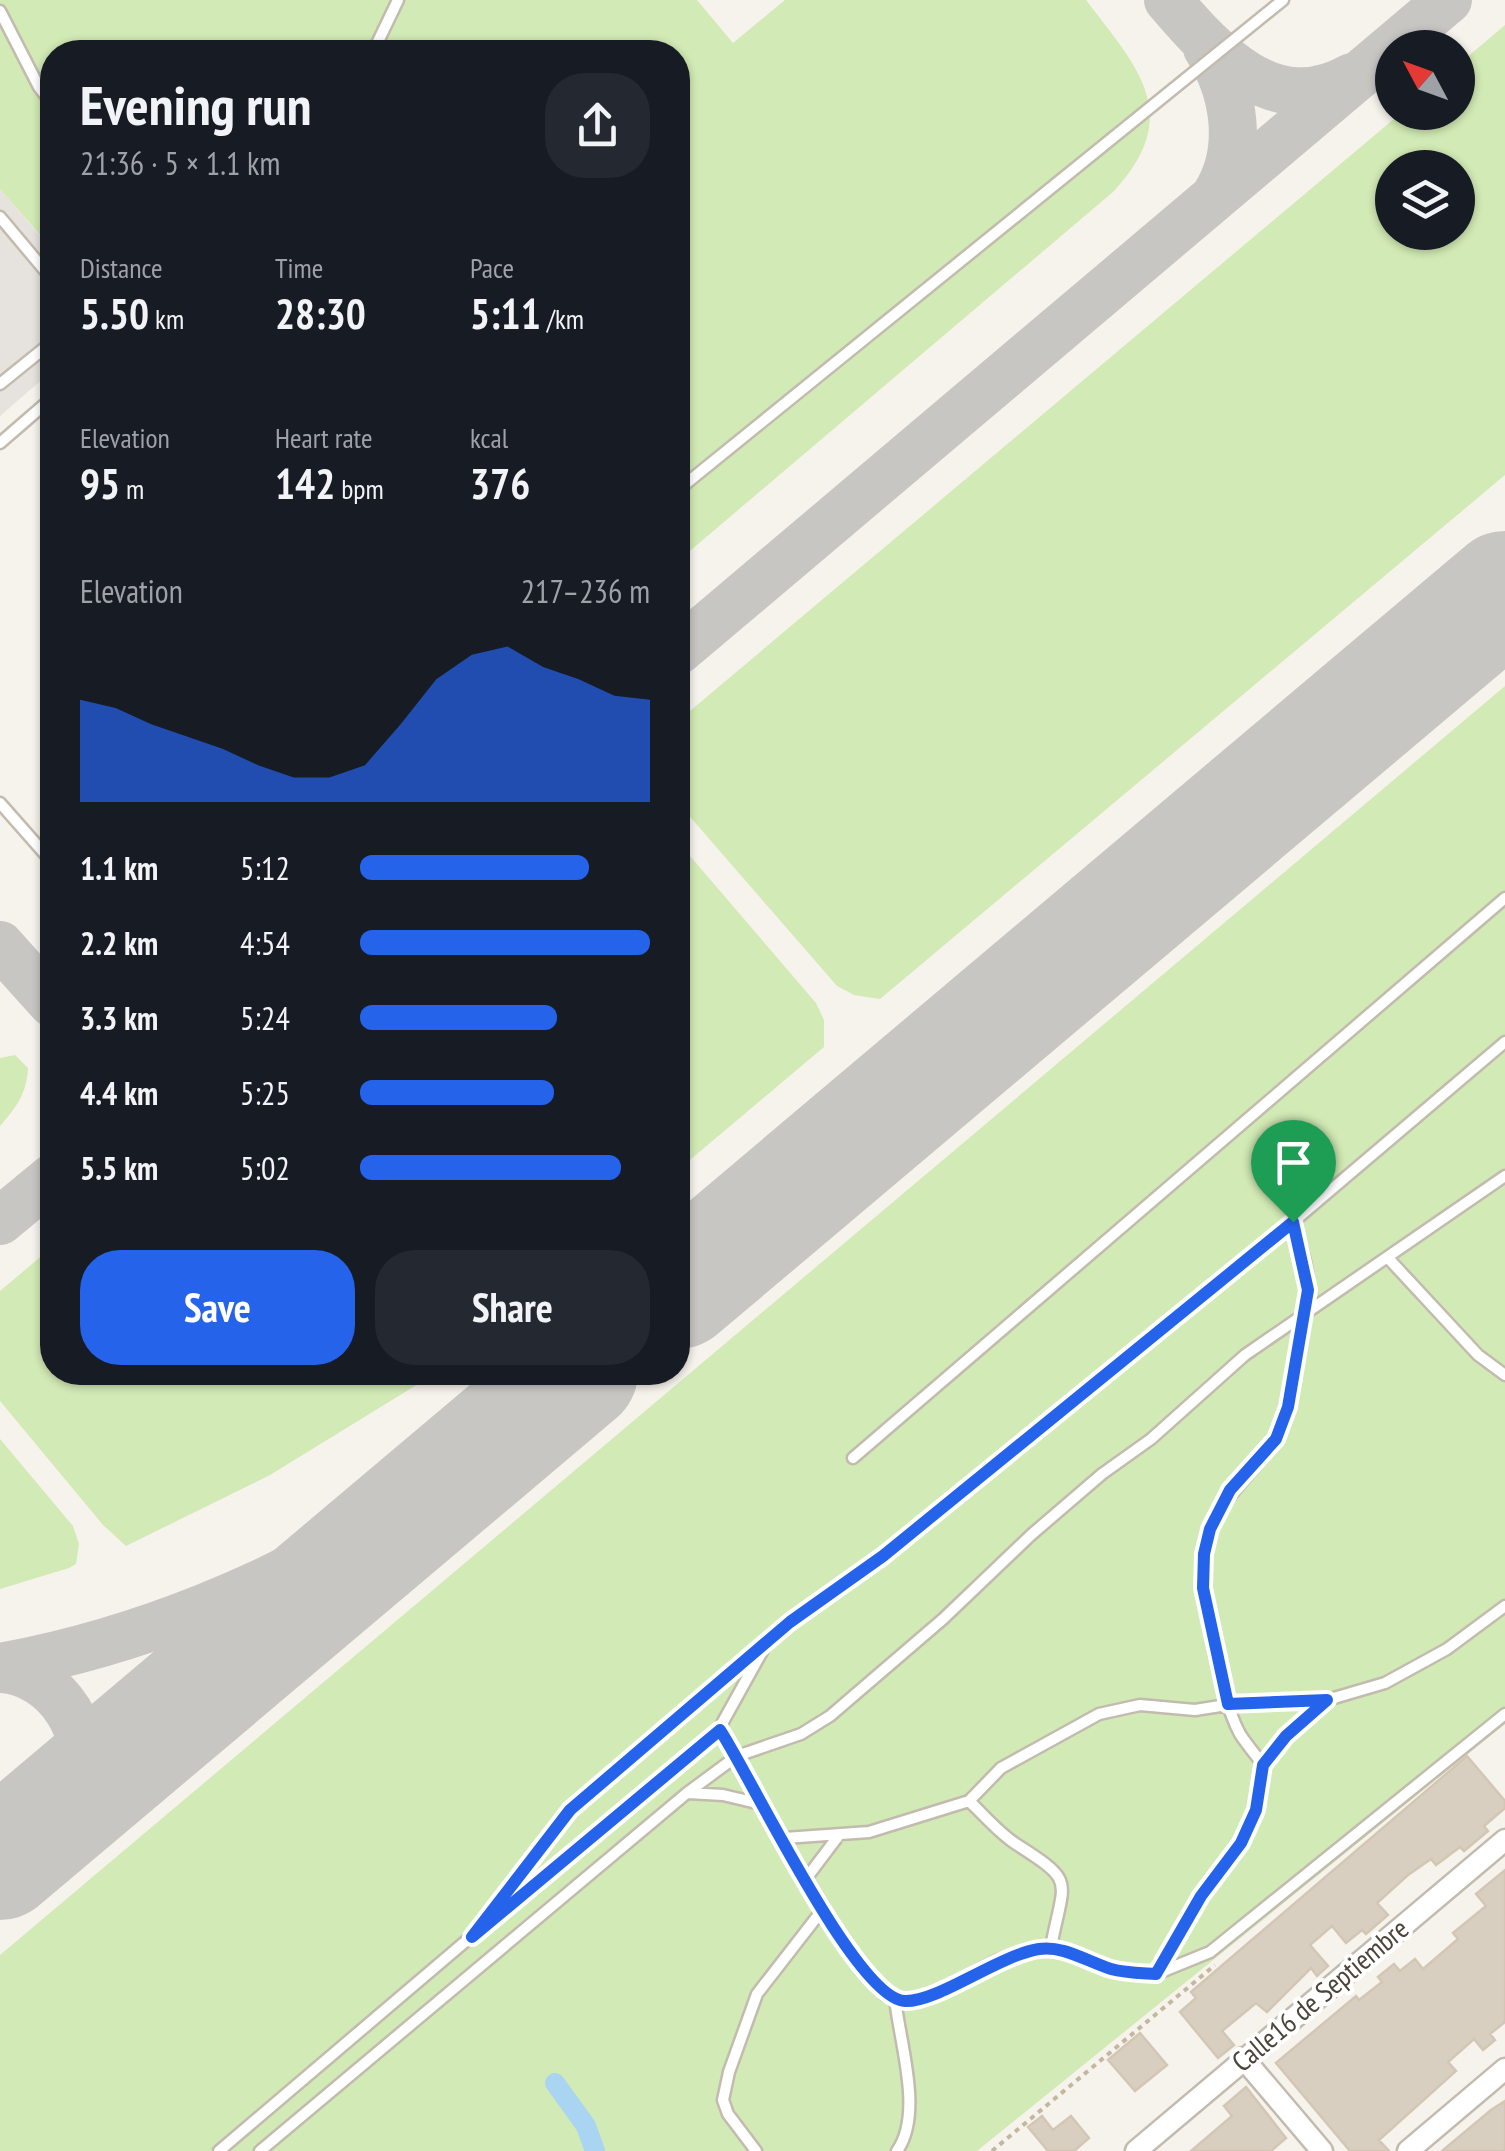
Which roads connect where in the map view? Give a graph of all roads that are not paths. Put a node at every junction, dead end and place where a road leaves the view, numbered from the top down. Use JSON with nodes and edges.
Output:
{"nodes":[{"id":1,"x":398,"y":0,"type":"edge"},
{"id":2,"x":1283,"y":0,"type":"edge"},
{"id":3,"x":0,"y":11,"type":"edge"},
{"id":4,"x":380,"y":40,"type":"edge"},
{"id":5,"x":40,"y":88,"type":"edge"},
{"id":6,"x":0,"y":217,"type":"edge"},
{"id":7,"x":40,"y":265,"type":"edge"},
{"id":8,"x":40,"y":352,"type":"edge"},
{"id":9,"x":0,"y":384,"type":"edge"},
{"id":10,"x":40,"y":409,"type":"edge"},
{"id":11,"x":0,"y":444,"type":"edge"},
{"id":12,"x":690,"y":480,"type":"edge"},
{"id":13,"x":0,"y":803,"type":"edge"},
{"id":14,"x":40,"y":848,"type":"edge"},
{"id":15,"x":1505,"y":898,"type":"edge"},
{"id":16,"x":1505,"y":1042,"type":"edge"},
{"id":17,"x":1505,"y":1176,"type":"edge"},
{"id":18,"x":1293,"y":1222,"type":"junction"},
{"id":19,"x":1388,"y":1258,"type":"junction"},
{"id":20,"x":1302,"y":1315,"type":"junction"},
{"id":21,"x":1505,"y":1376,"type":"edge"},
{"id":22,"x":852,"y":1458,"type":"dead end"},
{"id":23,"x":1505,"y":1606,"type":"edge"},
{"id":24,"x":768,"y":1642,"type":"junction"},
{"id":25,"x":1327,"y":1700,"type":"junction"},
{"id":26,"x":1228,"y":1704,"type":"junction"},
{"id":27,"x":1505,"y":1714,"type":"edge"},
{"id":28,"x":720,"y":1730,"type":"junction"},
{"id":29,"x":737,"y":1756,"type":"junction"},
{"id":30,"x":1263,"y":1765,"type":"junction"},
{"id":31,"x":687,"y":1793,"type":"junction"},
{"id":32,"x":969,"y":1801,"type":"junction"},
{"id":33,"x":765,"y":1805,"type":"junction"},
{"id":34,"x":839,"y":1834,"type":"junction"},
{"id":35,"x":784,"y":1838,"type":"junction"},
{"id":36,"x":1505,"y":1840,"type":"edge"},
{"id":37,"x":804,"y":1880,"type":"junction"},
{"id":38,"x":823,"y":1910,"type":"junction"},
{"id":39,"x":472,"y":1937,"type":"junction"},
{"id":40,"x":1051,"y":1947,"type":"junction"},
{"id":41,"x":1156,"y":1974,"type":"junction"},
{"id":42,"x":895,"y":1998,"type":"junction"},
{"id":43,"x":1243,"y":2058,"type":"junction"},
{"id":44,"x":1505,"y":2069,"type":"edge"},
{"id":45,"x":220,"y":2151,"type":"edge"},
{"id":46,"x":260,"y":2151,"type":"edge"},
{"id":47,"x":756,"y":2151,"type":"edge"},
{"id":48,"x":896,"y":2151,"type":"edge"},
{"id":49,"x":1136,"y":2151,"type":"edge"},
{"id":50,"x":1322,"y":2151,"type":"edge"},
{"id":51,"x":1408,"y":2151,"type":"edge"}],
"edges":[{"from":1,"to":4,"type":"lane"},
{"from":2,"to":12,"type":"lane"},
{"from":3,"to":5,"type":"lane"},
{"from":6,"to":7,"type":"lane"},
{"from":8,"to":9,"type":"lane"},
{"from":10,"to":11,"type":"lane"},
{"from":13,"to":14,"type":"lane"},
{"from":15,"to":22,"type":"lane"},
{"from":16,"to":18,"type":"lane"},
{"from":17,"to":19,"type":"lane"},
{"from":18,"to":20,"type":"lane"},
{"from":18,"to":24,"type":"lane"},
{"from":19,"to":20,"type":"lane"},
{"from":19,"to":21,"type":"lane"},
{"from":20,"to":26,"type":"lane"},
{"from":20,"to":29,"type":"lane"},
{"from":23,"to":25,"type":"lane"},
{"from":24,"to":28,"type":"lane"},
{"from":24,"to":39,"type":"lane"},
{"from":25,"to":26,"type":"lane"},
{"from":25,"to":30,"type":"lane"},
{"from":26,"to":30,"type":"lane"},
{"from":26,"to":32,"type":"lane"},
{"from":27,"to":41,"type":"lane"},
{"from":28,"to":29,"type":"lane"},
{"from":28,"to":39,"type":"lane"},
{"from":29,"to":31,"type":"lane"},
{"from":29,"to":33,"type":"lane"},
{"from":30,"to":41,"type":"lane"},
{"from":31,"to":33,"type":"lane"},
{"from":31,"to":46,"type":"lane"},
{"from":32,"to":34,"type":"lane"},
{"from":32,"to":40,"type":"lane"},
{"from":33,"to":35,"type":"lane"},
{"from":34,"to":35,"type":"lane"},
{"from":34,"to":37,"type":"lane"},
{"from":35,"to":37,"type":"lane"},
{"from":36,"to":43,"type":"street","name":"Calle16 de Septiembre"},
{"from":37,"to":38,"type":"lane"},
{"from":38,"to":42,"type":"lane"},
{"from":38,"to":47,"type":"lane"},
{"from":39,"to":45,"type":"lane"},
{"from":40,"to":41,"type":"lane"},
{"from":40,"to":42,"type":"lane"},
{"from":42,"to":48,"type":"lane"},
{"from":43,"to":49,"type":"street","name":"Calle16 de Septiembre"},
{"from":43,"to":50,"type":"street"},
{"from":44,"to":51,"type":"street"}]}
